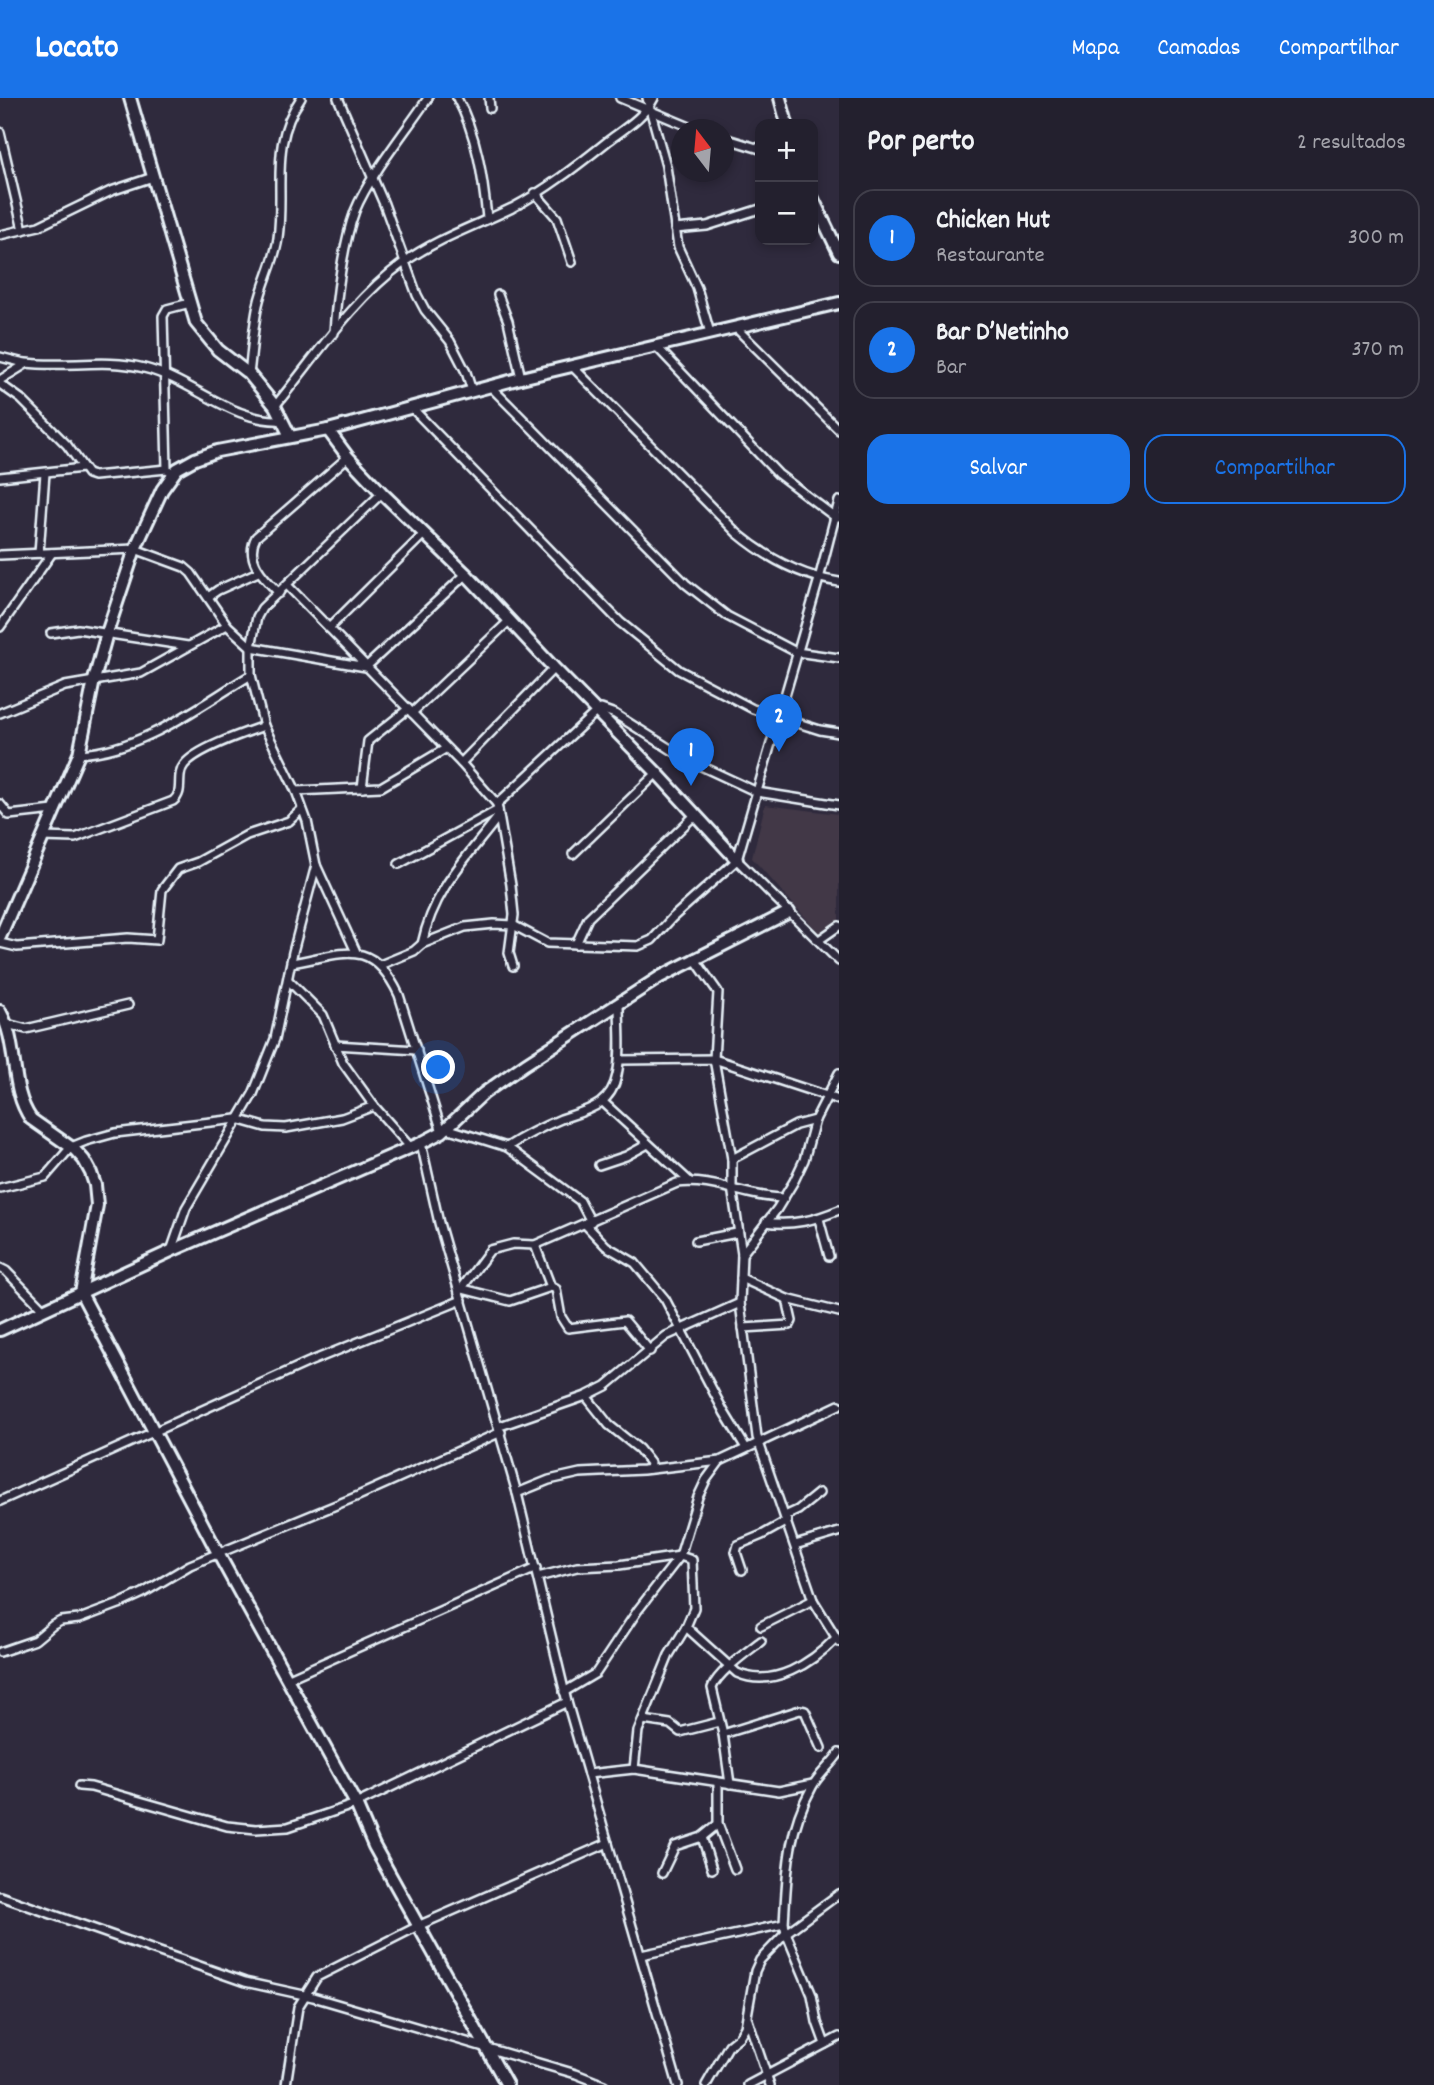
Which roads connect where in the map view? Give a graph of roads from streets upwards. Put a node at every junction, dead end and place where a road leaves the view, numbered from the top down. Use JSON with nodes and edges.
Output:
{"nodes":[{"id":1,"x":130,"y":98,"type":"edge"},
{"id":2,"x":301,"y":98,"type":"edge"},
{"id":3,"x":338,"y":98,"type":"edge"},
{"id":4,"x":428,"y":98,"type":"edge"},
{"id":5,"x":457,"y":98,"type":"edge"},
{"id":6,"x":489,"y":98,"type":"edge"},
{"id":7,"x":620,"y":98,"type":"edge"},
{"id":8,"x":646,"y":98,"type":"edge"},
{"id":9,"x":654,"y":98,"type":"edge"},
{"id":10,"x":780,"y":98,"type":"edge"},
{"id":11,"x":490,"y":108,"type":"dead end"},
{"id":12,"x":649,"y":109,"type":"junction"},
{"id":13,"x":672,"y":119,"type":"edge"},
{"id":14,"x":786,"y":119,"type":"edge"},
{"id":15,"x":0,"y":132,"type":"edge"},
{"id":16,"x":734,"y":141,"type":"edge"},
{"id":17,"x":755,"y":148,"type":"edge"},
{"id":18,"x":153,"y":177,"type":"junction"},
{"id":19,"x":373,"y":179,"type":"junction"},
{"id":20,"x":535,"y":193,"type":"junction"},
{"id":21,"x":755,"y":211,"type":"edge"},
{"id":22,"x":818,"y":213,"type":"edge"},
{"id":23,"x":487,"y":218,"type":"junction"},
{"id":24,"x":675,"y":229,"type":"junction"},
{"id":25,"x":23,"y":230,"type":"junction"},
{"id":26,"x":0,"y":235,"type":"edge"},
{"id":27,"x":839,"y":254,"type":"edge"},
{"id":28,"x":405,"y":262,"type":"junction"},
{"id":29,"x":572,"y":262,"type":"dead end"},
{"id":30,"x":498,"y":295,"type":"dead end"},
{"id":31,"x":190,"y":303,"type":"junction"},
{"id":32,"x":839,"y":303,"type":"edge"},
{"id":33,"x":736,"y":328,"type":"junction"},
{"id":34,"x":710,"y":333,"type":"junction"},
{"id":35,"x":334,"y":334,"type":"junction"},
{"id":36,"x":656,"y":346,"type":"junction"},
{"id":37,"x":0,"y":357,"type":"edge"},
{"id":38,"x":26,"y":363,"type":"junction"},
{"id":39,"x":572,"y":366,"type":"junction"},
{"id":40,"x":165,"y":374,"type":"junction"},
{"id":41,"x":249,"y":374,"type":"junction"},
{"id":42,"x":521,"y":378,"type":"junction"},
{"id":43,"x":0,"y":382,"type":"edge"},
{"id":44,"x":491,"y":387,"type":"junction"},
{"id":45,"x":472,"y":391,"type":"junction"},
{"id":46,"x":275,"y":406,"type":"junction"},
{"id":47,"x":411,"y":407,"type":"junction"},
{"id":48,"x":283,"y":420,"type":"junction"},
{"id":49,"x":328,"y":430,"type":"junction"},
{"id":50,"x":839,"y":430,"type":"edge"},
{"id":51,"x":290,"y":436,"type":"junction"},
{"id":52,"x":348,"y":457,"type":"junction"},
{"id":53,"x":83,"y":468,"type":"junction"},
{"id":54,"x":170,"y":471,"type":"junction"},
{"id":55,"x":45,"y":473,"type":"junction"},
{"id":56,"x":0,"y":477,"type":"edge"},
{"id":57,"x":382,"y":493,"type":"junction"},
{"id":58,"x":839,"y":500,"type":"edge"},
{"id":59,"x":837,"y":517,"type":"edge"},
{"id":60,"x":424,"y":534,"type":"junction"},
{"id":61,"x":135,"y":549,"type":"junction"},
{"id":62,"x":38,"y":553,"type":"junction"},
{"id":63,"x":52,"y":553,"type":"junction"},
{"id":64,"x":0,"y":555,"type":"edge"},
{"id":65,"x":258,"y":572,"type":"junction"},
{"id":66,"x":466,"y":574,"type":"junction"},
{"id":67,"x":819,"y":579,"type":"junction"},
{"id":68,"x":839,"y":582,"type":"edge"},
{"id":69,"x":287,"y":584,"type":"junction"},
{"id":70,"x":279,"y":593,"type":"junction"},
{"id":71,"x":208,"y":597,"type":"junction"},
{"id":72,"x":509,"y":621,"type":"junction"},
{"id":73,"x":227,"y":625,"type":"junction"},
{"id":74,"x":0,"y":627,"type":"edge"},
{"id":75,"x":329,"y":628,"type":"junction"},
{"id":76,"x":107,"y":633,"type":"junction"},
{"id":77,"x":51,"y":634,"type":"dead end"},
{"id":78,"x":189,"y":646,"type":"junction"},
{"id":79,"x":251,"y":647,"type":"junction"},
{"id":80,"x":796,"y":652,"type":"junction"},
{"id":81,"x":839,"y":659,"type":"edge"},
{"id":82,"x":366,"y":667,"type":"junction"},
{"id":83,"x":554,"y":668,"type":"junction"},
{"id":84,"x":251,"y":675,"type":"junction"},
{"id":85,"x":94,"y":680,"type":"junction"},
{"id":86,"x":410,"y":711,"type":"junction"},
{"id":87,"x":596,"y":712,"type":"junction"},
{"id":88,"x":0,"y":713,"type":"edge"},
{"id":89,"x":779,"y":717,"type":"junction"},
{"id":90,"x":264,"y":726,"type":"junction"},
{"id":91,"x":839,"y":733,"type":"edge"},
{"id":92,"x":445,"y":749,"type":"junction"},
{"id":93,"x":79,"y":754,"type":"junction"},
{"id":94,"x":461,"y":763,"type":"junction"},
{"id":95,"x":657,"y":773,"type":"junction"},
{"id":96,"x":362,"y":788,"type":"junction"},
{"id":97,"x":296,"y":791,"type":"junction"},
{"id":98,"x":757,"y":792,"type":"junction"},
{"id":99,"x":0,"y":804,"type":"edge"},
{"id":100,"x":839,"y":805,"type":"edge"},
{"id":101,"x":302,"y":809,"type":"junction"},
{"id":102,"x":54,"y":810,"type":"junction"},
{"id":103,"x":498,"y":810,"type":"junction"},
{"id":104,"x":694,"y":816,"type":"junction"},
{"id":105,"x":42,"y":837,"type":"junction"},
{"id":106,"x":573,"y":854,"type":"dead end"},
{"id":107,"x":737,"y":860,"type":"junction"},
{"id":108,"x":399,"y":864,"type":"dead end"},
{"id":109,"x":316,"y":865,"type":"junction"},
{"id":110,"x":789,"y":912,"type":"junction"},
{"id":111,"x":513,"y":925,"type":"junction"},
{"id":112,"x":839,"y":926,"type":"edge"},
{"id":113,"x":0,"y":937,"type":"edge"},
{"id":114,"x":820,"y":940,"type":"junction"},
{"id":115,"x":0,"y":943,"type":"edge"},
{"id":116,"x":422,"y":944,"type":"junction"},
{"id":117,"x":576,"y":944,"type":"junction"},
{"id":118,"x":356,"y":952,"type":"junction"},
{"id":119,"x":694,"y":958,"type":"junction"},
{"id":120,"x":839,"y":961,"type":"edge"},
{"id":121,"x":292,"y":962,"type":"junction"},
{"id":122,"x":380,"y":965,"type":"junction"},
{"id":123,"x":513,"y":966,"type":"dead end"},
{"id":124,"x":288,"y":980,"type":"junction"},
{"id":125,"x":619,"y":1003,"type":"junction"},
{"id":126,"x":128,"y":1005,"type":"dead end"},
{"id":127,"x":0,"y":1011,"type":"edge"},
{"id":128,"x":7,"y":1024,"type":"junction"},
{"id":129,"x":335,"y":1045,"type":"junction"},
{"id":130,"x":416,"y":1050,"type":"junction"},
{"id":131,"x":714,"y":1059,"type":"junction"},
{"id":132,"x":620,"y":1060,"type":"junction"},
{"id":133,"x":839,"y":1073,"type":"edge"},
{"id":134,"x":827,"y":1097,"type":"junction"},
{"id":135,"x":839,"y":1100,"type":"edge"},
{"id":136,"x":603,"y":1102,"type":"junction"},
{"id":137,"x":374,"y":1106,"type":"junction"},
{"id":138,"x":237,"y":1119,"type":"junction"},
{"id":139,"x":815,"y":1120,"type":"junction"},
{"id":140,"x":444,"y":1130,"type":"junction"},
{"id":141,"x":648,"y":1144,"type":"junction"},
{"id":142,"x":416,"y":1146,"type":"junction"},
{"id":143,"x":71,"y":1147,"type":"junction"},
{"id":144,"x":507,"y":1147,"type":"junction"},
{"id":145,"x":732,"y":1159,"type":"junction"},
{"id":146,"x":599,"y":1165,"type":"dead end"},
{"id":147,"x":690,"y":1181,"type":"junction"},
{"id":148,"x":732,"y":1187,"type":"junction"},
{"id":149,"x":0,"y":1188,"type":"edge"},
{"id":150,"x":784,"y":1198,"type":"junction"},
{"id":151,"x":839,"y":1210,"type":"edge"},
{"id":152,"x":819,"y":1219,"type":"junction"},
{"id":153,"x":766,"y":1223,"type":"junction"},
{"id":154,"x":588,"y":1224,"type":"junction"},
{"id":155,"x":737,"y":1233,"type":"junction"},
{"id":156,"x":696,"y":1241,"type":"dead end"},
{"id":157,"x":536,"y":1245,"type":"junction"},
{"id":158,"x":171,"y":1251,"type":"junction"},
{"id":159,"x":742,"y":1254,"type":"junction"},
{"id":160,"x":829,"y":1256,"type":"dead end"},
{"id":161,"x":0,"y":1268,"type":"edge"},
{"id":162,"x":741,"y":1278,"type":"junction"},
{"id":163,"x":551,"y":1287,"type":"junction"},
{"id":164,"x":81,"y":1293,"type":"junction"},
{"id":165,"x":461,"y":1294,"type":"junction"},
{"id":166,"x":787,"y":1299,"type":"junction"},
{"id":167,"x":740,"y":1303,"type":"junction"},
{"id":168,"x":44,"y":1310,"type":"junction"},
{"id":169,"x":839,"y":1312,"type":"edge"},
{"id":170,"x":743,"y":1328,"type":"junction"},
{"id":171,"x":681,"y":1329,"type":"junction"},
{"id":172,"x":0,"y":1330,"type":"edge"},
{"id":173,"x":650,"y":1351,"type":"junction"},
{"id":174,"x":586,"y":1396,"type":"junction"},
{"id":175,"x":839,"y":1405,"type":"edge"},
{"id":176,"x":500,"y":1429,"type":"junction"},
{"id":177,"x":153,"y":1432,"type":"junction"},
{"id":178,"x":760,"y":1443,"type":"junction"},
{"id":179,"x":746,"y":1448,"type":"junction"},
{"id":180,"x":720,"y":1461,"type":"junction"},
{"id":181,"x":649,"y":1469,"type":"junction"},
{"id":182,"x":517,"y":1493,"type":"junction"},
{"id":183,"x":819,"y":1493,"type":"dead end"},
{"id":184,"x":0,"y":1501,"type":"edge"},
{"id":185,"x":786,"y":1519,"type":"junction"},
{"id":186,"x":839,"y":1532,"type":"edge"},
{"id":187,"x":794,"y":1545,"type":"junction"},
{"id":188,"x":219,"y":1555,"type":"junction"},
{"id":189,"x":680,"y":1556,"type":"junction"},
{"id":190,"x":536,"y":1568,"type":"junction"},
{"id":191,"x":742,"y":1570,"type":"dead end"},
{"id":192,"x":538,"y":1577,"type":"junction"},
{"id":193,"x":813,"y":1600,"type":"junction"},
{"id":194,"x":761,"y":1626,"type":"dead end"},
{"id":195,"x":686,"y":1627,"type":"junction"},
{"id":196,"x":838,"y":1640,"type":"edge"},
{"id":197,"x":761,"y":1641,"type":"dead end"},
{"id":198,"x":0,"y":1652,"type":"edge"},
{"id":199,"x":730,"y":1667,"type":"junction"},
{"id":200,"x":287,"y":1679,"type":"junction"},
{"id":201,"x":564,"y":1692,"type":"junction"},
{"id":202,"x":567,"y":1702,"type":"junction"},
{"id":203,"x":643,"y":1720,"type":"junction"},
{"id":204,"x":719,"y":1722,"type":"junction"},
{"id":205,"x":723,"y":1734,"type":"junction"},
{"id":206,"x":821,"y":1748,"type":"dead end"},
{"id":207,"x":839,"y":1753,"type":"edge"},
{"id":208,"x":634,"y":1769,"type":"junction"},
{"id":209,"x":588,"y":1774,"type":"junction"},
{"id":210,"x":718,"y":1783,"type":"junction"},
{"id":211,"x":730,"y":1784,"type":"junction"},
{"id":212,"x":813,"y":1784,"type":"junction"},
{"id":213,"x":79,"y":1786,"type":"dead end"},
{"id":214,"x":356,"y":1804,"type":"junction"},
{"id":215,"x":718,"y":1824,"type":"junction"},
{"id":216,"x":702,"y":1837,"type":"junction"},
{"id":217,"x":608,"y":1843,"type":"junction"},
{"id":218,"x":712,"y":1869,"type":"dead end"},
{"id":219,"x":735,"y":1869,"type":"dead end"},
{"id":220,"x":662,"y":1873,"type":"dead end"},
{"id":221,"x":0,"y":1896,"type":"edge"},
{"id":222,"x":837,"y":1899,"type":"edge"},
{"id":223,"x":784,"y":1924,"type":"junction"},
{"id":224,"x":420,"y":1925,"type":"junction"},
{"id":225,"x":786,"y":1933,"type":"junction"},
{"id":226,"x":641,"y":1955,"type":"junction"},
{"id":227,"x":304,"y":1996,"type":"junction"},
{"id":228,"x":748,"y":2020,"type":"junction"},
{"id":229,"x":839,"y":2037,"type":"edge"},
{"id":230,"x":825,"y":2044,"type":"junction"},
{"id":231,"x":487,"y":2049,"type":"junction"},
{"id":232,"x":769,"y":2075,"type":"junction"},
{"id":233,"x":286,"y":2085,"type":"edge"},
{"id":234,"x":507,"y":2085,"type":"edge"},
{"id":235,"x":604,"y":2085,"type":"edge"},
{"id":236,"x":678,"y":2085,"type":"edge"},
{"id":237,"x":706,"y":2085,"type":"edge"},
{"id":238,"x":748,"y":2085,"type":"edge"},
{"id":239,"x":770,"y":2085,"type":"edge"}],
"edges":[{"from":1,"to":18,"type":"street"},
{"from":2,"to":41,"type":"street"},
{"from":3,"to":19,"type":"street"},
{"from":4,"to":19,"type":"street"},
{"from":5,"to":23,"type":"street"},
{"from":6,"to":11,"type":"street"},
{"from":7,"to":12,"type":"street"},
{"from":8,"to":12,"type":"street"},
{"from":9,"to":12,"type":"street"},
{"from":10,"to":14,"type":"street"},
{"from":12,"to":13,"type":"street"},
{"from":12,"to":20,"type":"street"},
{"from":12,"to":24,"type":"street"},
{"from":15,"to":25,"type":"street"},
{"from":16,"to":17,"type":"street"},
{"from":18,"to":25,"type":"street"},
{"from":18,"to":31,"type":"street"},
{"from":19,"to":28,"type":"street"},
{"from":19,"to":35,"type":"street"},
{"from":20,"to":23,"type":"street"},
{"from":20,"to":29,"type":"street"},
{"from":21,"to":24,"type":"street"},
{"from":22,"to":27,"type":"street"},
{"from":23,"to":28,"type":"street"},
{"from":24,"to":34,"type":"street"},
{"from":25,"to":26,"type":"street"},
{"from":28,"to":35,"type":"street"},
{"from":28,"to":45,"type":"street"},
{"from":30,"to":42,"type":"street"},
{"from":31,"to":40,"type":"street"},
{"from":31,"to":41,"type":"street"},
{"from":32,"to":33,"type":"street"},
{"from":33,"to":34,"type":"street"},
{"from":33,"to":50,"type":"street"},
{"from":34,"to":36,"type":"street"},
{"from":35,"to":46,"type":"street"},
{"from":36,"to":39,"type":"street"},
{"from":36,"to":59,"type":"street"},
{"from":37,"to":38,"type":"street"},
{"from":38,"to":40,"type":"street"},
{"from":38,"to":43,"type":"street"},
{"from":39,"to":42,"type":"street"},
{"from":39,"to":67,"type":"street"},
{"from":40,"to":48,"type":"street"},
{"from":40,"to":54,"type":"street"},
{"from":41,"to":46,"type":"street"},
{"from":42,"to":44,"type":"street"},
{"from":43,"to":53,"type":"street"},
{"from":44,"to":45,"type":"street"},
{"from":44,"to":80,"type":"street"},
{"from":45,"to":47,"type":"street"},
{"from":46,"to":48,"type":"street"},
{"from":47,"to":49,"type":"street"},
{"from":47,"to":89,"type":"street"},
{"from":48,"to":51,"type":"street"},
{"from":49,"to":51,"type":"street"},
{"from":49,"to":52,"type":"street"},
{"from":51,"to":54,"type":"street"},
{"from":52,"to":57,"type":"street"},
{"from":52,"to":65,"type":"street"},
{"from":53,"to":54,"type":"street"},
{"from":53,"to":55,"type":"street"},
{"from":54,"to":61,"type":"street"},
{"from":55,"to":56,"type":"street"},
{"from":55,"to":62,"type":"street"},
{"from":57,"to":60,"type":"street"},
{"from":57,"to":69,"type":"street"},
{"from":58,"to":59,"type":"street"},
{"from":59,"to":67,"type":"street"},
{"from":60,"to":66,"type":"street"},
{"from":60,"to":75,"type":"street"},
{"from":61,"to":63,"type":"street"},
{"from":61,"to":71,"type":"street"},
{"from":61,"to":76,"type":"street"},
{"from":62,"to":63,"type":"street"},
{"from":62,"to":64,"type":"street"},
{"from":63,"to":74,"type":"street"},
{"from":65,"to":70,"type":"street"},
{"from":65,"to":71,"type":"street"},
{"from":66,"to":72,"type":"street"},
{"from":66,"to":82,"type":"street"},
{"from":67,"to":68,"type":"street"},
{"from":67,"to":80,"type":"street"},
{"from":69,"to":70,"type":"street"},
{"from":69,"to":75,"type":"street"},
{"from":70,"to":79,"type":"street"},
{"from":71,"to":73,"type":"street"},
{"from":72,"to":83,"type":"street"},
{"from":72,"to":86,"type":"street"},
{"from":73,"to":78,"type":"street"},
{"from":73,"to":79,"type":"street"},
{"from":75,"to":82,"type":"street"},
{"from":76,"to":77,"type":"street"},
{"from":76,"to":78,"type":"street"},
{"from":76,"to":85,"type":"street"},
{"from":78,"to":85,"type":"street"},
{"from":79,"to":82,"type":"street"},
{"from":79,"to":84,"type":"street"},
{"from":80,"to":81,"type":"street"},
{"from":80,"to":89,"type":"street"},
{"from":82,"to":86,"type":"street"},
{"from":83,"to":87,"type":"street"},
{"from":83,"to":94,"type":"street"},
{"from":84,"to":90,"type":"street"},
{"from":84,"to":93,"type":"street"},
{"from":85,"to":88,"type":"street"},
{"from":85,"to":93,"type":"street"},
{"from":86,"to":92,"type":"street"},
{"from":86,"to":96,"type":"street"},
{"from":87,"to":95,"type":"street"},
{"from":87,"to":98,"type":"street"},
{"from":87,"to":103,"type":"street"},
{"from":89,"to":91,"type":"street"},
{"from":89,"to":98,"type":"street"},
{"from":90,"to":97,"type":"street"},
{"from":90,"to":105,"type":"street"},
{"from":92,"to":94,"type":"street"},
{"from":92,"to":96,"type":"street"},
{"from":93,"to":102,"type":"street"},
{"from":94,"to":103,"type":"street"},
{"from":95,"to":104,"type":"street"},
{"from":95,"to":106,"type":"street"},
{"from":96,"to":97,"type":"street"},
{"from":97,"to":101,"type":"street"},
{"from":98,"to":100,"type":"street"},
{"from":98,"to":107,"type":"street"},
{"from":99,"to":102,"type":"street"},
{"from":101,"to":109,"type":"street"},
{"from":101,"to":115,"type":"street"},
{"from":102,"to":105,"type":"street"},
{"from":103,"to":108,"type":"street"},
{"from":103,"to":111,"type":"street"},
{"from":103,"to":116,"type":"street"},
{"from":104,"to":107,"type":"street"},
{"from":104,"to":117,"type":"street"},
{"from":105,"to":113,"type":"street"},
{"from":107,"to":110,"type":"street"},
{"from":107,"to":117,"type":"street"},
{"from":109,"to":118,"type":"street"},
{"from":109,"to":121,"type":"street"},
{"from":110,"to":114,"type":"street"},
{"from":110,"to":119,"type":"street"},
{"from":111,"to":116,"type":"street"},
{"from":111,"to":117,"type":"street"},
{"from":111,"to":123,"type":"street"},
{"from":112,"to":114,"type":"street"},
{"from":114,"to":120,"type":"street"},
{"from":116,"to":122,"type":"street"},
{"from":118,"to":121,"type":"street"},
{"from":118,"to":122,"type":"street"},
{"from":119,"to":125,"type":"street"},
{"from":119,"to":131,"type":"street"},
{"from":121,"to":124,"type":"street"},
{"from":122,"to":130,"type":"street"},
{"from":124,"to":129,"type":"street"},
{"from":124,"to":138,"type":"street"},
{"from":125,"to":132,"type":"street"},
{"from":125,"to":140,"type":"street"},
{"from":126,"to":128,"type":"street"},
{"from":127,"to":128,"type":"street"},
{"from":128,"to":143,"type":"street"},
{"from":129,"to":130,"type":"street"},
{"from":129,"to":137,"type":"street"},
{"from":130,"to":140,"type":"street"},
{"from":131,"to":132,"type":"street"},
{"from":131,"to":134,"type":"street"},
{"from":131,"to":145,"type":"street"},
{"from":132,"to":136,"type":"street"},
{"from":133,"to":134,"type":"street"},
{"from":134,"to":135,"type":"street"},
{"from":134,"to":139,"type":"street"},
{"from":136,"to":141,"type":"street"},
{"from":136,"to":144,"type":"street"},
{"from":137,"to":138,"type":"street"},
{"from":137,"to":142,"type":"street"},
{"from":138,"to":143,"type":"street"},
{"from":138,"to":158,"type":"street"},
{"from":139,"to":145,"type":"street"},
{"from":139,"to":150,"type":"street"},
{"from":140,"to":142,"type":"street"},
{"from":140,"to":144,"type":"street"},
{"from":141,"to":146,"type":"street"},
{"from":141,"to":147,"type":"street"},
{"from":142,"to":158,"type":"street"},
{"from":142,"to":165,"type":"street"},
{"from":143,"to":149,"type":"street"},
{"from":143,"to":164,"type":"street"},
{"from":144,"to":154,"type":"street"},
{"from":145,"to":148,"type":"street"},
{"from":147,"to":148,"type":"street"},
{"from":147,"to":154,"type":"street"},
{"from":148,"to":150,"type":"street"},
{"from":148,"to":155,"type":"street"},
{"from":150,"to":153,"type":"street"},
{"from":151,"to":152,"type":"street"},
{"from":152,"to":153,"type":"street"},
{"from":152,"to":160,"type":"street"},
{"from":153,"to":159,"type":"street"},
{"from":154,"to":157,"type":"street"},
{"from":154,"to":171,"type":"street"},
{"from":155,"to":156,"type":"street"},
{"from":155,"to":159,"type":"street"},
{"from":157,"to":163,"type":"street"},
{"from":157,"to":165,"type":"street"},
{"from":158,"to":164,"type":"street"},
{"from":159,"to":162,"type":"street"},
{"from":161,"to":168,"type":"street"},
{"from":162,"to":166,"type":"street"},
{"from":162,"to":167,"type":"street"},
{"from":163,"to":165,"type":"street"},
{"from":163,"to":173,"type":"street"},
{"from":164,"to":168,"type":"street"},
{"from":164,"to":177,"type":"street"},
{"from":165,"to":176,"type":"street"},
{"from":165,"to":177,"type":"street"},
{"from":166,"to":169,"type":"street"},
{"from":166,"to":170,"type":"street"},
{"from":167,"to":170,"type":"street"},
{"from":167,"to":171,"type":"street"},
{"from":168,"to":172,"type":"street"},
{"from":170,"to":178,"type":"street"},
{"from":171,"to":173,"type":"street"},
{"from":171,"to":179,"type":"street"},
{"from":173,"to":174,"type":"street"},
{"from":174,"to":176,"type":"street"},
{"from":174,"to":181,"type":"street"},
{"from":175,"to":178,"type":"street"},
{"from":176,"to":182,"type":"street"},
{"from":176,"to":188,"type":"street"},
{"from":177,"to":184,"type":"street"},
{"from":177,"to":188,"type":"street"},
{"from":178,"to":179,"type":"street"},
{"from":178,"to":185,"type":"street"},
{"from":179,"to":180,"type":"street"},
{"from":180,"to":181,"type":"street"},
{"from":180,"to":189,"type":"street"},
{"from":181,"to":182,"type":"street"},
{"from":182,"to":190,"type":"street"},
{"from":183,"to":185,"type":"street"},
{"from":185,"to":187,"type":"street"},
{"from":185,"to":191,"type":"street"},
{"from":186,"to":187,"type":"street"},
{"from":187,"to":193,"type":"street"},
{"from":188,"to":198,"type":"street"},
{"from":188,"to":200,"type":"street"},
{"from":189,"to":192,"type":"street"},
{"from":189,"to":195,"type":"street"},
{"from":189,"to":201,"type":"street"},
{"from":190,"to":192,"type":"street"},
{"from":190,"to":200,"type":"street"},
{"from":192,"to":201,"type":"street"},
{"from":193,"to":194,"type":"street"},
{"from":193,"to":196,"type":"street"},
{"from":195,"to":199,"type":"street"},
{"from":195,"to":203,"type":"street"},
{"from":196,"to":199,"type":"street"},
{"from":197,"to":199,"type":"street"},
{"from":199,"to":204,"type":"street"},
{"from":200,"to":214,"type":"street"},
{"from":201,"to":202,"type":"street"},
{"from":202,"to":209,"type":"street"},
{"from":202,"to":214,"type":"street"},
{"from":203,"to":204,"type":"street"},
{"from":203,"to":208,"type":"street"},
{"from":204,"to":205,"type":"street"},
{"from":205,"to":206,"type":"street"},
{"from":205,"to":211,"type":"street"},
{"from":207,"to":212,"type":"street"},
{"from":208,"to":209,"type":"street"},
{"from":208,"to":210,"type":"street"},
{"from":209,"to":217,"type":"street"},
{"from":210,"to":211,"type":"street"},
{"from":210,"to":215,"type":"street"},
{"from":211,"to":212,"type":"street"},
{"from":212,"to":223,"type":"street"},
{"from":213,"to":214,"type":"street"},
{"from":214,"to":224,"type":"street"},
{"from":215,"to":216,"type":"street"},
{"from":215,"to":219,"type":"street"},
{"from":216,"to":218,"type":"street"},
{"from":216,"to":220,"type":"street"},
{"from":217,"to":224,"type":"street"},
{"from":217,"to":226,"type":"street"},
{"from":221,"to":227,"type":"street"},
{"from":222,"to":225,"type":"street"},
{"from":223,"to":225,"type":"street"},
{"from":223,"to":226,"type":"street"},
{"from":224,"to":227,"type":"street"},
{"from":224,"to":231,"type":"street"},
{"from":225,"to":228,"type":"street"},
{"from":225,"to":230,"type":"street"},
{"from":226,"to":236,"type":"street"},
{"from":227,"to":231,"type":"street"},
{"from":227,"to":233,"type":"street"},
{"from":228,"to":232,"type":"street"},
{"from":228,"to":237,"type":"street"},
{"from":229,"to":230,"type":"street"},
{"from":230,"to":232,"type":"street"},
{"from":231,"to":234,"type":"street"},
{"from":231,"to":235,"type":"street"},
{"from":232,"to":238,"type":"street"},
{"from":232,"to":239,"type":"street"}]}
